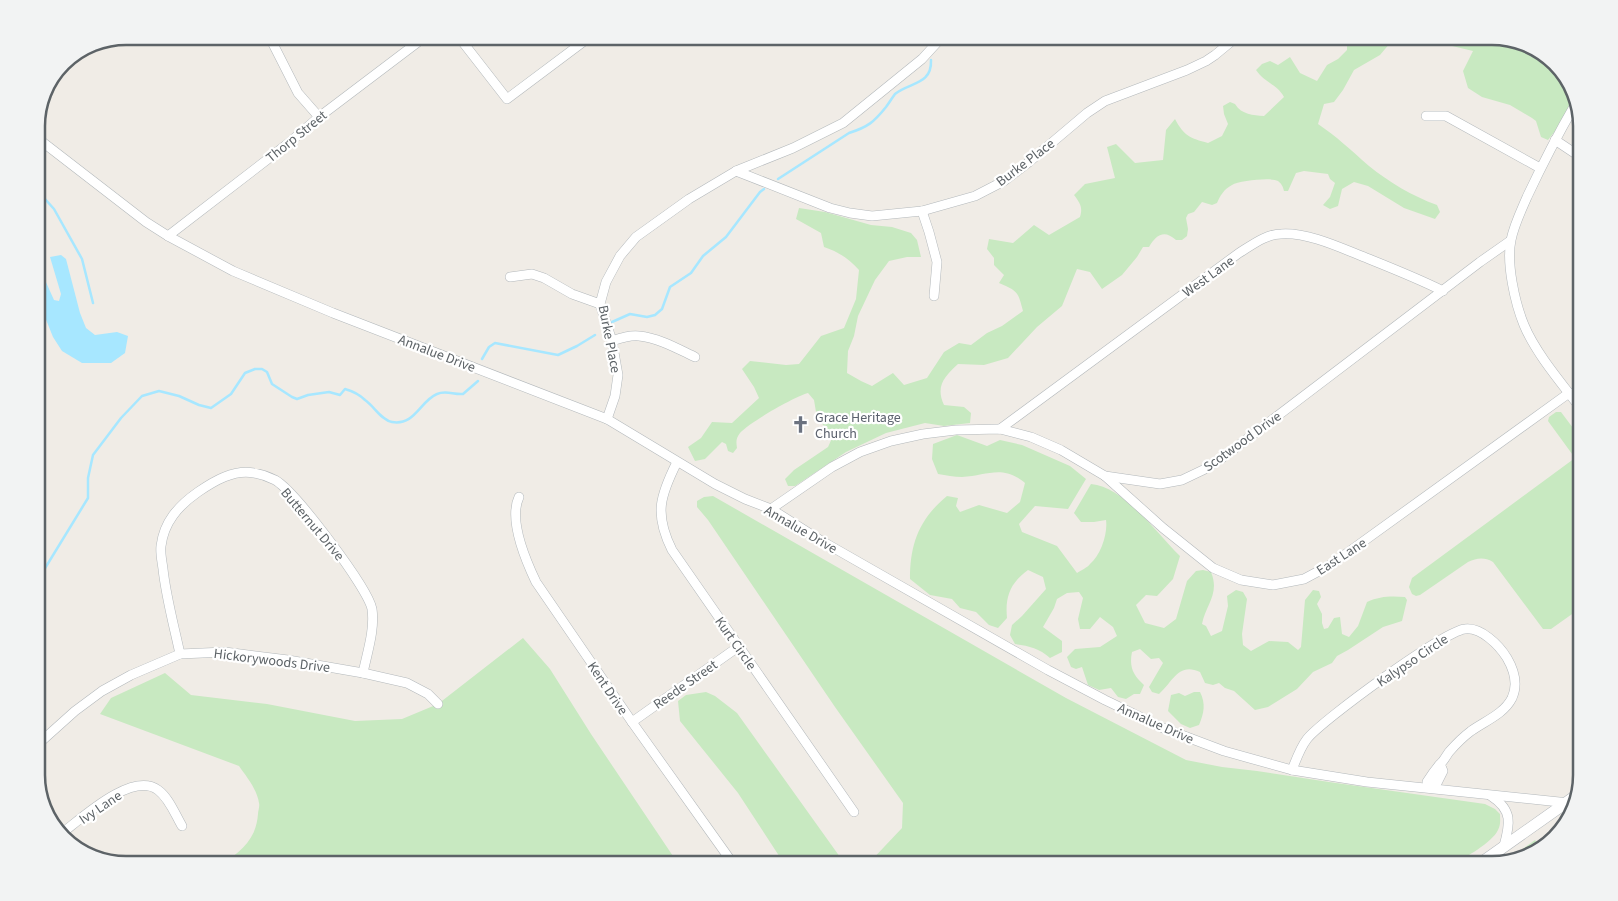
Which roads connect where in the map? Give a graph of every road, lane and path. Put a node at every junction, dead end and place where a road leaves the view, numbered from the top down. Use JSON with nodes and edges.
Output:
{"nodes":[{"id":1,"x":273,"y":45,"type":"edge"},
{"id":2,"x":414,"y":45,"type":"edge"},
{"id":3,"x":465,"y":45,"type":"edge"},
{"id":4,"x":580,"y":45,"type":"edge"},
{"id":5,"x":935,"y":45,"type":"edge"},
{"id":6,"x":1228,"y":45,"type":"edge"},
{"id":7,"x":1571,"y":111,"type":"edge"},
{"id":8,"x":1426,"y":116,"type":"dead end"},
{"id":9,"x":319,"y":117,"type":"junction"},
{"id":10,"x":1555,"y":140,"type":"junction"},
{"id":11,"x":45,"y":144,"type":"edge"},
{"id":12,"x":1573,"y":152,"type":"edge"},
{"id":13,"x":1540,"y":168,"type":"junction"},
{"id":14,"x":736,"y":171,"type":"junction"},
{"id":15,"x":922,"y":211,"type":"junction"},
{"id":16,"x":168,"y":236,"type":"junction"},
{"id":17,"x":1510,"y":241,"type":"junction"},
{"id":18,"x":510,"y":277,"type":"dead end"},
{"id":19,"x":1443,"y":291,"type":"junction"},
{"id":20,"x":934,"y":296,"type":"dead end"},
{"id":21,"x":600,"y":304,"type":"junction"},
{"id":22,"x":612,"y":340,"type":"junction"},
{"id":23,"x":695,"y":357,"type":"dead end"},
{"id":24,"x":1569,"y":393,"type":"junction"},
{"id":25,"x":1573,"y":398,"type":"edge"},
{"id":26,"x":607,"y":420,"type":"junction"},
{"id":27,"x":1000,"y":429,"type":"junction"},
{"id":28,"x":677,"y":462,"type":"junction"},
{"id":29,"x":1105,"y":476,"type":"junction"},
{"id":30,"x":519,"y":497,"type":"dead end"},
{"id":31,"x":771,"y":509,"type":"junction"},
{"id":32,"x":738,"y":647,"type":"junction"},
{"id":33,"x":180,"y":654,"type":"junction"},
{"id":34,"x":363,"y":673,"type":"junction"},
{"id":35,"x":438,"y":704,"type":"dead end"},
{"id":36,"x":632,"y":722,"type":"junction"},
{"id":37,"x":45,"y":738,"type":"edge"},
{"id":38,"x":1292,"y":770,"type":"junction"},
{"id":39,"x":1429,"y":788,"type":"junction"},
{"id":40,"x":1488,"y":795,"type":"junction"},
{"id":41,"x":1569,"y":803,"type":"edge"},
{"id":42,"x":1568,"y":804,"type":"edge"},
{"id":43,"x":854,"y":812,"type":"dead end"},
{"id":44,"x":182,"y":826,"type":"dead end"},
{"id":45,"x":67,"y":830,"type":"edge"},
{"id":46,"x":1504,"y":846,"type":"junction"},
{"id":47,"x":728,"y":856,"type":"edge"},
{"id":48,"x":1490,"y":856,"type":"edge"}],
"edges":[{"from":1,"to":9,"type":"street"},
{"from":2,"to":9,"type":"street","name":"Thorp Street"},
{"from":3,"to":4,"type":"street"},
{"from":5,"to":14,"type":"street","name":"Burke Place"},
{"from":6,"to":15,"type":"street","name":"Burke Place"},
{"from":7,"to":10,"type":"street"},
{"from":8,"to":13,"type":"street"},
{"from":9,"to":16,"type":"street","name":"Thorp Street"},
{"from":10,"to":12,"type":"street"},
{"from":10,"to":13,"type":"street"},
{"from":11,"to":16,"type":"street","name":"Annalue Drive"},
{"from":13,"to":17,"type":"street"},
{"from":14,"to":15,"type":"street","name":"Burke Place"},
{"from":14,"to":21,"type":"street","name":"Burke Place"},
{"from":15,"to":20,"type":"street"},
{"from":16,"to":26,"type":"street","name":"Annalue Drive"},
{"from":17,"to":19,"type":"street","name":"Scotwood Drive"},
{"from":17,"to":24,"type":"street"},
{"from":18,"to":21,"type":"street"},
{"from":19,"to":27,"type":"street","name":"West Lane"},
{"from":19,"to":29,"type":"street","name":"Scotwood Drive"},
{"from":21,"to":22,"type":"street","name":"Burke Place"},
{"from":22,"to":23,"type":"street"},
{"from":22,"to":26,"type":"street","name":"Burke Place"},
{"from":24,"to":25,"type":"street"},
{"from":24,"to":29,"type":"street","name":"East Lane"},
{"from":26,"to":28,"type":"street","name":"Annalue Drive"},
{"from":27,"to":29,"type":"street","name":"Scotwood Drive"},
{"from":27,"to":31,"type":"street","name":"Scotwood Drive"},
{"from":28,"to":31,"type":"street","name":"Annalue Drive"},
{"from":28,"to":32,"type":"street","name":"Kurt Circle"},
{"from":30,"to":36,"type":"street","name":"Kent Drive"},
{"from":31,"to":38,"type":"street","name":"Annalue Drive"},
{"from":32,"to":36,"type":"street","name":"Reede Street"},
{"from":32,"to":43,"type":"street","name":"Kurt Circle"},
{"from":33,"to":34,"type":"street","name":"Hickorywoods Drive"},
{"from":33,"to":34,"type":"street","name":"Butternut Drive"},
{"from":33,"to":37,"type":"street","name":"Hickorywoods Drive"},
{"from":34,"to":35,"type":"street","name":"Hickorywoods Drive"},
{"from":36,"to":47,"type":"street","name":"Kent Drive"},
{"from":38,"to":39,"type":"street","name":"Annalue Drive"},
{"from":38,"to":39,"type":"street","name":"Kalypso Circle"},
{"from":39,"to":40,"type":"street","name":"Annalue Drive"},
{"from":40,"to":41,"type":"street","name":"Annalue Drive"},
{"from":40,"to":46,"type":"street"},
{"from":42,"to":46,"type":"main road"},
{"from":44,"to":45,"type":"street","name":"Ivy Lane"},
{"from":46,"to":48,"type":"main road"}]}
